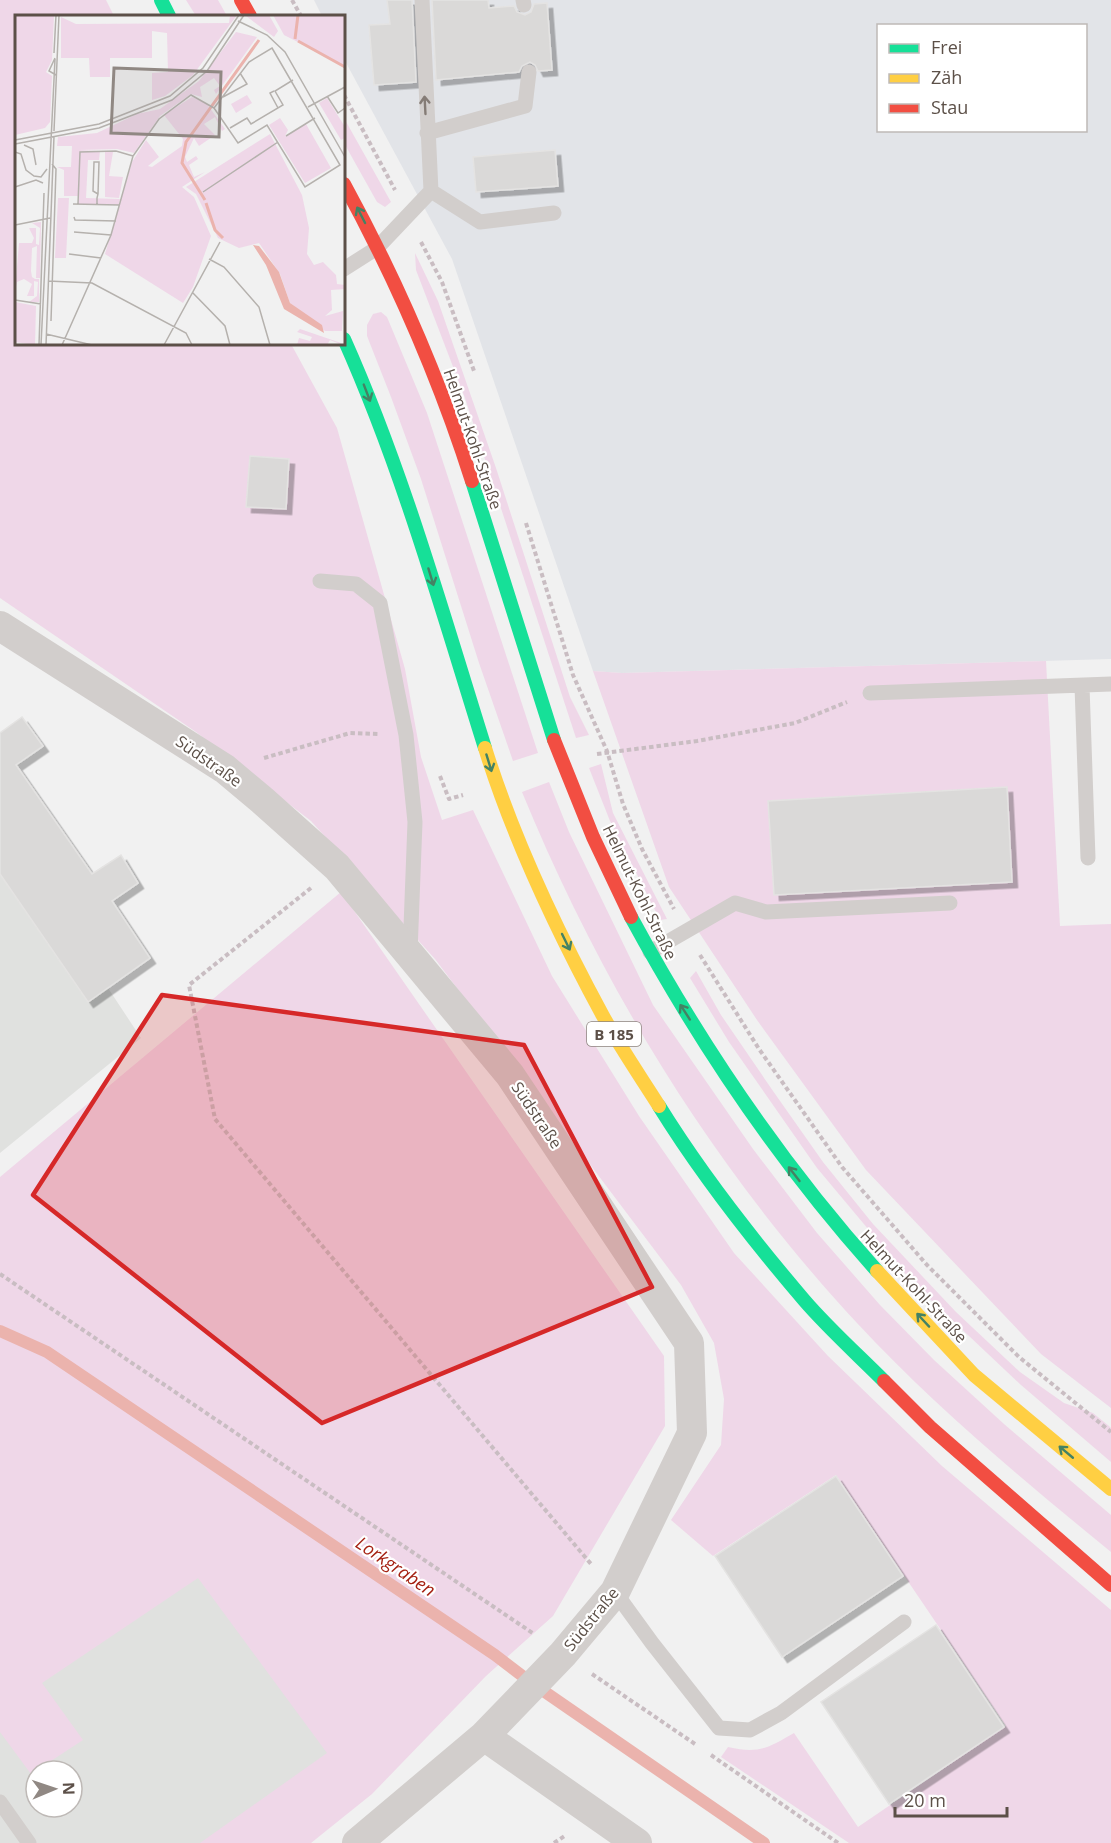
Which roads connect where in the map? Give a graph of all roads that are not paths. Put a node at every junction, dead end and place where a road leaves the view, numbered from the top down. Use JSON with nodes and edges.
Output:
{"nodes":[{"id":1,"x":161,"y":0,"type":"edge"},
{"id":2,"x":241,"y":0,"type":"edge"},
{"id":3,"x":422,"y":0,"type":"edge"},
{"id":4,"x":168,"y":15,"type":"edge"},
{"id":5,"x":249,"y":15,"type":"edge"},
{"id":6,"x":529,"y":72,"type":"dead end"},
{"id":7,"x":427,"y":133,"type":"junction"},
{"id":8,"x":345,"y":185,"type":"edge"},
{"id":9,"x":430,"y":190,"type":"junction"},
{"id":10,"x":554,"y":213,"type":"dead end"},
{"id":11,"x":377,"y":248,"type":"junction"},
{"id":12,"x":345,"y":268,"type":"edge"},
{"id":13,"x":345,"y":341,"type":"edge"},
{"id":14,"x":320,"y":581,"type":"dead end"},
{"id":15,"x":0,"y":626,"type":"edge"},
{"id":16,"x":1111,"y":684,"type":"edge"},
{"id":17,"x":1082,"y":686,"type":"junction"},
{"id":18,"x":870,"y":693,"type":"road end"},
{"id":19,"x":1088,"y":858,"type":"dead end"},
{"id":20,"x":950,"y":903,"type":"dead end"},
{"id":21,"x":650,"y":952,"type":"junction"},
{"id":22,"x":410,"y":957,"type":"junction"},
{"id":23,"x":1111,"y":1489,"type":"edge"},
{"id":24,"x":1111,"y":1585,"type":"edge"},
{"id":25,"x":615,"y":1592,"type":"junction"},
{"id":26,"x":904,"y":1622,"type":"dead end"},
{"id":27,"x":484,"y":1736,"type":"junction"},
{"id":28,"x":0,"y":1803,"type":"edge"},
{"id":29,"x":29,"y":1843,"type":"edge"},
{"id":30,"x":357,"y":1843,"type":"edge"},
{"id":31,"x":637,"y":1843,"type":"edge"}],
"edges":[{"from":1,"to":4,"type":"main road"},
{"from":2,"to":5,"type":"main road"},
{"from":7,"to":3,"type":"lane","one_way":true},
{"from":6,"to":7,"type":"lane"},
{"from":7,"to":9,"type":"lane"},
{"from":11,"to":8,"type":"main road","name":"Helmut-Kohl-Straße","one_way":true},
{"from":9,"to":10,"type":"lane"},
{"from":9,"to":11,"type":"lane"},
{"from":11,"to":12,"type":"lane"},
{"from":11,"to":21,"type":"main road","name":"Helmut-Kohl-Straße"},
{"from":13,"to":24,"type":"main road","number":"B 185","one_way":true},
{"from":14,"to":22,"type":"lane"},
{"from":15,"to":22,"type":"street","name":"Südstraße"},
{"from":16,"to":17,"type":"lane"},
{"from":17,"to":18,"type":"lane"},
{"from":17,"to":19,"type":"lane"},
{"from":20,"to":21,"type":"lane"},
{"from":23,"to":21,"type":"main road","name":"Helmut-Kohl-Straße","one_way":true},
{"from":22,"to":25,"type":"street","name":"Südstraße"},
{"from":25,"to":26,"type":"lane"},
{"from":25,"to":27,"type":"street","name":"Südstraße"},
{"from":27,"to":30,"type":"street","name":"Südstraße"},
{"from":27,"to":31,"type":"street"},
{"from":28,"to":29,"type":"lane"}]}
